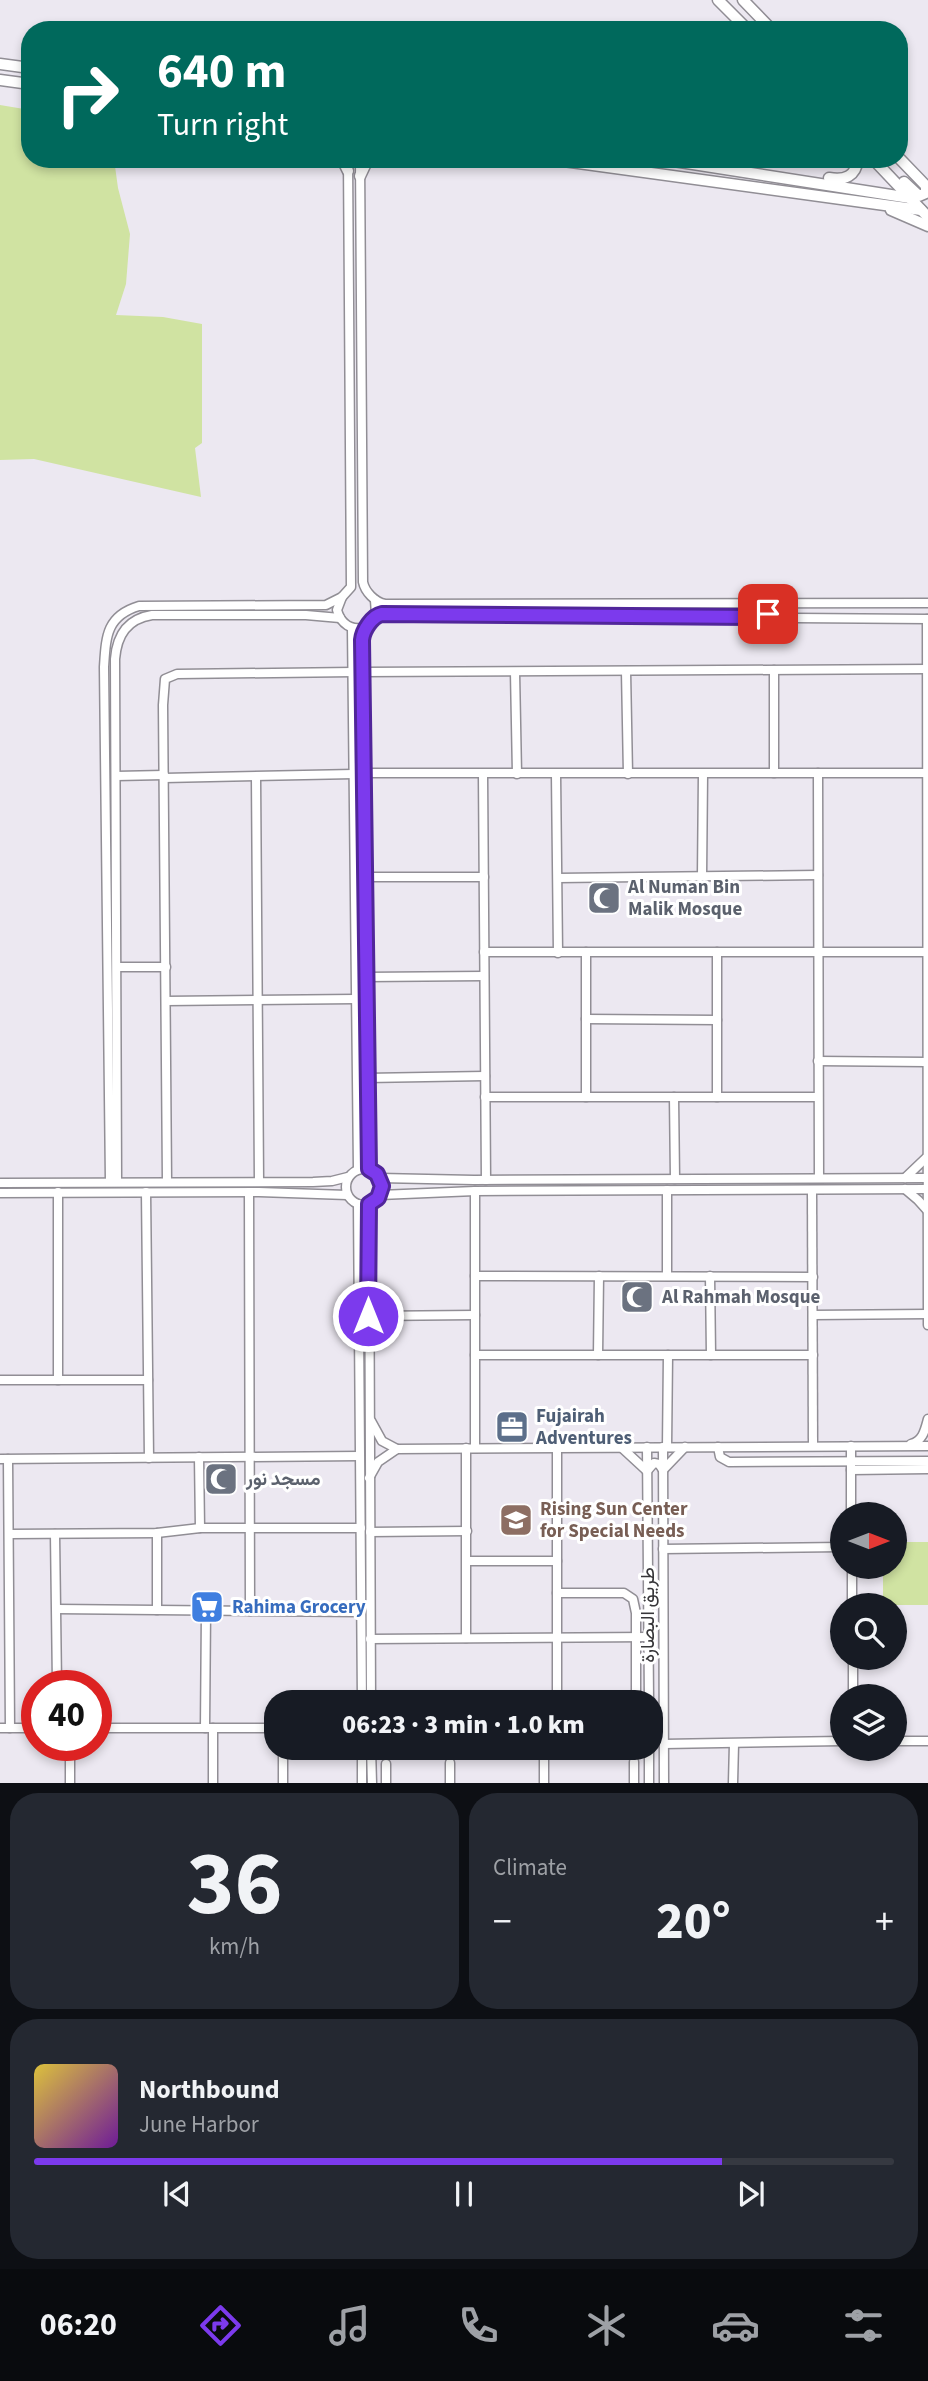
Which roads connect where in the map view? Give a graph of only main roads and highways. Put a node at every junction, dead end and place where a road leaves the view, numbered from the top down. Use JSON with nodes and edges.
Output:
{"nodes":[{"id":1,"x":718,"y":0,"type":"edge"},
{"id":2,"x":743,"y":0,"type":"edge"},
{"id":3,"x":739,"y":21,"type":"edge"},
{"id":4,"x":763,"y":21,"type":"edge"},
{"id":5,"x":0,"y":64,"type":"edge"},
{"id":6,"x":21,"y":67,"type":"edge"},
{"id":7,"x":0,"y":80,"type":"edge"},
{"id":8,"x":21,"y":83,"type":"edge"},
{"id":9,"x":908,"y":167,"type":"edge"},
{"id":10,"x":346,"y":168,"type":"edge"},
{"id":11,"x":364,"y":168,"type":"edge"},
{"id":12,"x":615,"y":168,"type":"edge"},
{"id":13,"x":722,"y":168,"type":"edge"},
{"id":14,"x":855,"y":168,"type":"edge"},
{"id":15,"x":881,"y":168,"type":"edge"},
{"id":16,"x":890,"y":168,"type":"edge"},
{"id":17,"x":348,"y":171,"type":"road end"},
{"id":18,"x":360,"y":176,"type":"road end"},
{"id":19,"x":797,"y":179,"type":"junction"},
{"id":20,"x":927,"y":187,"type":"edge"},
{"id":21,"x":909,"y":198,"type":"junction"},
{"id":22,"x":874,"y":204,"type":"junction"},
{"id":23,"x":924,"y":213,"type":"edge"},
{"id":24,"x":928,"y":226,"type":"edge"}],
"edges":[{"from":1,"to":3,"type":"main road"},
{"from":2,"to":4,"type":"main road"},
{"from":5,"to":6,"type":"main road"},
{"from":7,"to":8,"type":"main road"},
{"from":9,"to":20,"type":"main road"},
{"from":10,"to":17,"type":"main road"},
{"from":11,"to":18,"type":"main road"},
{"from":12,"to":22,"type":"main road"},
{"from":13,"to":19,"type":"main road"},
{"from":14,"to":19,"type":"main road"},
{"from":15,"to":21,"type":"main road"},
{"from":16,"to":20,"type":"main road"},
{"from":19,"to":21,"type":"main road"},
{"from":21,"to":23,"type":"main road"},
{"from":22,"to":23,"type":"main road"},
{"from":22,"to":24,"type":"main road"}]}
